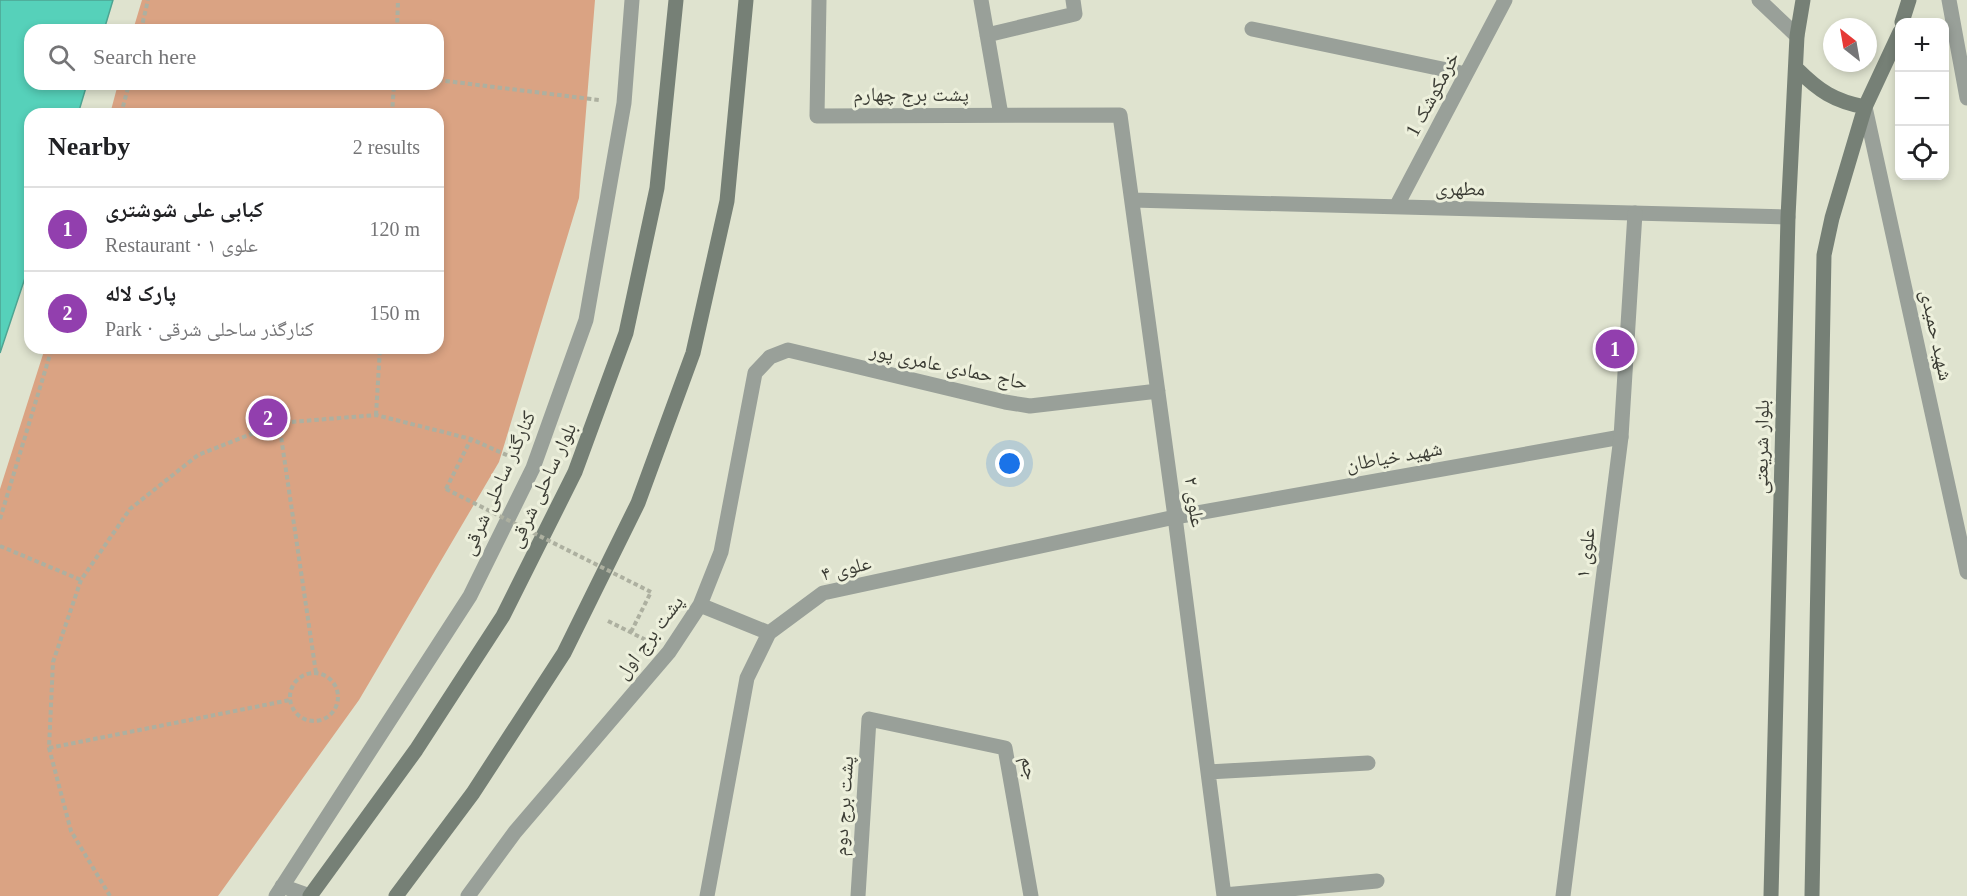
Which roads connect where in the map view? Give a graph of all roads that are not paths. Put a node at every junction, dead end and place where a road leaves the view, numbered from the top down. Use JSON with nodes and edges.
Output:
{"nodes":[{"id":1,"x":632,"y":0,"type":"edge"},
{"id":2,"x":676,"y":0,"type":"edge"},
{"id":3,"x":746,"y":0,"type":"edge"},
{"id":4,"x":819,"y":0,"type":"edge"},
{"id":5,"x":981,"y":0,"type":"edge"},
{"id":6,"x":1073,"y":0,"type":"edge"},
{"id":7,"x":1504,"y":0,"type":"edge"},
{"id":8,"x":1760,"y":0,"type":"edge"},
{"id":9,"x":1803,"y":0,"type":"edge"},
{"id":10,"x":1909,"y":0,"type":"edge"},
{"id":11,"x":1949,"y":0,"type":"edge"},
{"id":12,"x":1903,"y":18,"type":"edge"},
{"id":13,"x":1252,"y":29,"type":"dead end"},
{"id":14,"x":987,"y":35,"type":"junction"},
{"id":15,"x":1797,"y":36,"type":"junction"},
{"id":16,"x":1895,"y":41,"type":"edge"},
{"id":17,"x":1797,"y":69,"type":"junction"},
{"id":18,"x":1466,"y":74,"type":"junction"},
{"id":19,"x":1967,"y":98,"type":"edge"},
{"id":20,"x":1865,"y":107,"type":"junction"},
{"id":21,"x":1001,"y":115,"type":"junction"},
{"id":22,"x":1120,"y":115,"type":"joint"},
{"id":23,"x":1132,"y":200,"type":"junction"},
{"id":24,"x":1396,"y":207,"type":"junction"},
{"id":25,"x":1635,"y":213,"type":"junction"},
{"id":26,"x":1788,"y":217,"type":"junction"},
{"id":27,"x":770,"y":357,"type":"joint"},
{"id":28,"x":1158,"y":391,"type":"junction"},
{"id":29,"x":1621,"y":436,"type":"junction"},
{"id":30,"x":1176,"y":517,"type":"junction"},
{"id":31,"x":1967,"y":572,"type":"edge"},
{"id":32,"x":700,"y":605,"type":"junction"},
{"id":33,"x":769,"y":633,"type":"junction"},
{"id":34,"x":869,"y":719,"type":"joint"},
{"id":35,"x":1368,"y":763,"type":"dead end"},
{"id":36,"x":1208,"y":772,"type":"junction"},
{"id":37,"x":1377,"y":881,"type":"dead end"},
{"id":38,"x":279,"y":891,"type":"edge"},
{"id":39,"x":310,"y":896,"type":"edge"},
{"id":40,"x":396,"y":896,"type":"edge"},
{"id":41,"x":468,"y":896,"type":"edge"},
{"id":42,"x":707,"y":896,"type":"edge"},
{"id":43,"x":858,"y":896,"type":"edge"},
{"id":44,"x":1031,"y":896,"type":"edge"},
{"id":45,"x":1224,"y":896,"type":"edge"},
{"id":46,"x":1563,"y":896,"type":"edge"},
{"id":47,"x":1771,"y":896,"type":"edge"},
{"id":48,"x":1812,"y":896,"type":"edge"}],
"edges":[{"from":1,"to":38,"type":"street","name":"کنارگذر ساحلی شرقی"},
{"from":2,"to":39,"type":"main road","name":"بلوار ساحلی شرقی"},
{"from":3,"to":40,"type":"main road"},
{"from":4,"to":21,"type":"street","name":"پشت برج چهارم"},
{"from":5,"to":14,"type":"street"},
{"from":6,"to":14,"type":"street"},
{"from":7,"to":18,"type":"street","name":"خرمکوشک 1"},
{"from":8,"to":15,"type":"street"},
{"from":9,"to":15,"type":"main road","name":"بلوار شریعتی"},
{"from":10,"to":12,"type":"main road"},
{"from":11,"to":19,"type":"street"},
{"from":13,"to":18,"type":"street"},
{"from":14,"to":21,"type":"street"},
{"from":15,"to":17,"type":"main road","name":"بلوار شریعتی"},
{"from":16,"to":20,"type":"main road"},
{"from":17,"to":20,"type":"main road"},
{"from":17,"to":26,"type":"main road","name":"بلوار شریعتی"},
{"from":18,"to":24,"type":"street","name":"خرمکوشک 1"},
{"from":20,"to":31,"type":"street","name":"شهید حمیدی"},
{"from":20,"to":48,"type":"main road"},
{"from":21,"to":22,"type":"street","name":"پشت برج چهارم"},
{"from":22,"to":23,"type":"street","name":"علوی ۲"},
{"from":23,"to":24,"type":"street","name":"مطهری"},
{"from":23,"to":28,"type":"street","name":"علوی ۲"},
{"from":24,"to":25,"type":"street","name":"مطهری"},
{"from":25,"to":26,"type":"street","name":"مطهری"},
{"from":25,"to":29,"type":"street","name":"علوی ۱"},
{"from":26,"to":47,"type":"main road","name":"بلوار شریعتی"},
{"from":27,"to":28,"type":"street","name":"حاج حمادی عامری پور"},
{"from":27,"to":32,"type":"street","name":"پشت برج اول"},
{"from":28,"to":30,"type":"street","name":"علوی ۲"},
{"from":29,"to":30,"type":"street","name":"شهید خیاطان"},
{"from":29,"to":46,"type":"street","name":"علوی ۱"},
{"from":30,"to":33,"type":"street","name":"علوی ۴"},
{"from":30,"to":36,"type":"street","name":"علوی ۲"},
{"from":32,"to":33,"type":"street"},
{"from":32,"to":41,"type":"street","name":"پشت برج اول"},
{"from":33,"to":42,"type":"street","name":"علوی ۴"},
{"from":34,"to":43,"type":"street","name":"پشت برج دوم"},
{"from":34,"to":44,"type":"street","name":"جم"},
{"from":35,"to":36,"type":"street"},
{"from":36,"to":45,"type":"street","name":"علوی ۲"},
{"from":37,"to":45,"type":"street"},
{"from":38,"to":39,"type":"street"}]}
